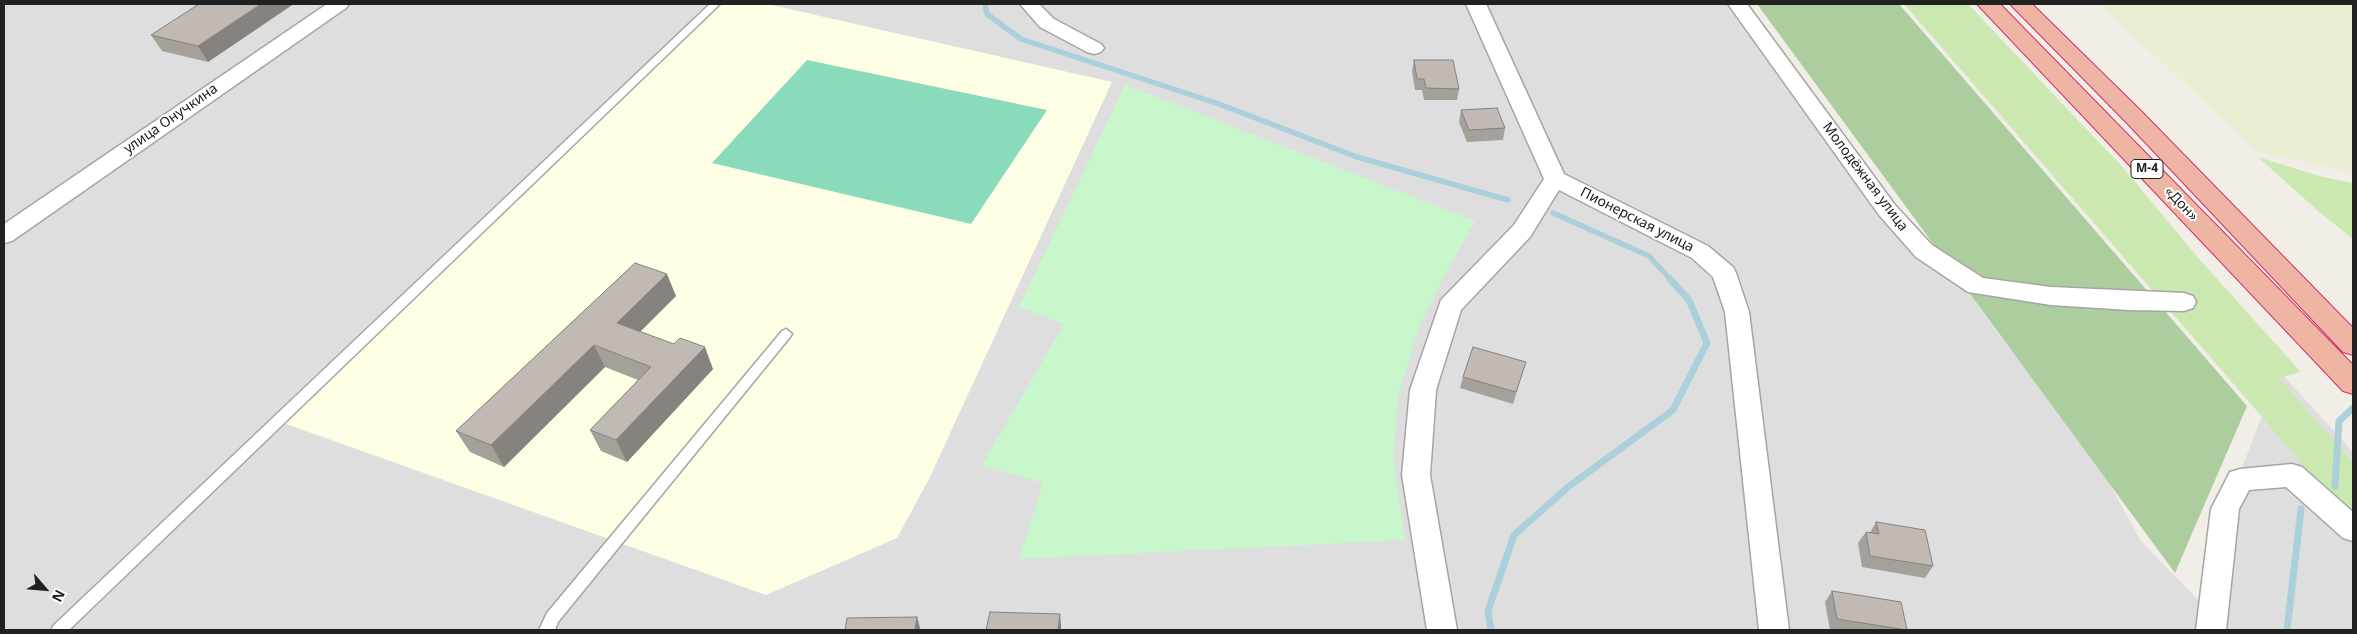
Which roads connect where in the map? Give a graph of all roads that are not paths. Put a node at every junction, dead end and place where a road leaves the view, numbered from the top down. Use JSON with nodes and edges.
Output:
{"nodes":[{"id":1,"x":339,"y":4,"type":"edge"},
{"id":2,"x":715,"y":4,"type":"edge"},
{"id":3,"x":1029,"y":4,"type":"edge"},
{"id":4,"x":1476,"y":4,"type":"edge"},
{"id":5,"x":1737,"y":4,"type":"edge"},
{"id":6,"x":1988,"y":4,"type":"edge"},
{"id":7,"x":2020,"y":4,"type":"edge"},
{"id":8,"x":1094,"y":48,"type":"dead end"},
{"id":9,"x":1555,"y":179,"type":"junction"},
{"id":10,"x":4,"y":235,"type":"edge"},
{"id":11,"x":2184,"y":302,"type":"dead end"},
{"id":12,"x":2349,"y":332,"type":"edge"},
{"id":13,"x":786,"y":334,"type":"dead end"},
{"id":14,"x":2299,"y":335,"type":"junction"},
{"id":15,"x":2353,"y":383,"type":"edge"},
{"id":16,"x":2353,"y":400,"type":"edge"},
{"id":17,"x":2353,"y":529,"type":"edge"},
{"id":18,"x":59,"y":630,"type":"edge"},
{"id":19,"x":546,"y":630,"type":"edge"},
{"id":20,"x":1442,"y":630,"type":"edge"},
{"id":21,"x":1774,"y":630,"type":"edge"},
{"id":22,"x":2211,"y":630,"type":"edge"}],
"edges":[{"from":1,"to":10,"type":"street","name":"улица Онучкина"},
{"from":2,"to":18,"type":"lane"},
{"from":3,"to":8,"type":"street"},
{"from":4,"to":9,"type":"street"},
{"from":5,"to":11,"type":"street","name":"Молодёжная улица"},
{"from":6,"to":14,"type":"highway","name":"«Дон»","number":"М-4"},
{"from":7,"to":12,"type":"highway"},
{"from":9,"to":20,"type":"street"},
{"from":9,"to":21,"type":"street","name":"Пионерская улица"},
{"from":13,"to":19,"type":"lane"},
{"from":14,"to":15,"type":"highway"},
{"from":14,"to":16,"type":"highway"},
{"from":17,"to":22,"type":"street"}]}
